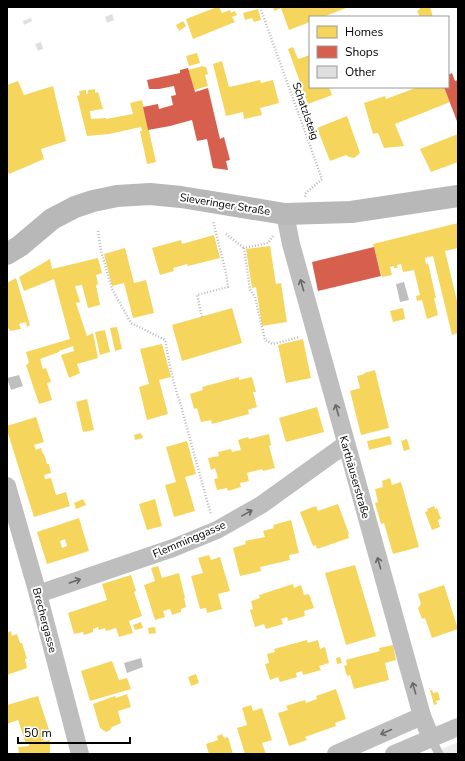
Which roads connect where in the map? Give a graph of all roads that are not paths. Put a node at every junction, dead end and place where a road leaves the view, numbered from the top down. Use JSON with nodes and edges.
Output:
{"nodes":[{"id":1,"x":458,"y":196,"type":"edge"},
{"id":2,"x":292,"y":214,"type":"junction"},
{"id":3,"x":7,"y":254,"type":"edge"},
{"id":4,"x":346,"y":444,"type":"junction"},
{"id":5,"x":7,"y":486,"type":"edge"},
{"id":6,"x":38,"y":594,"type":"junction"},
{"id":7,"x":422,"y":716,"type":"junction"},
{"id":8,"x":458,"y":727,"type":"edge"},
{"id":9,"x":435,"y":746,"type":"edge"},
{"id":10,"x":80,"y":754,"type":"edge"},
{"id":11,"x":336,"y":754,"type":"edge"},
{"id":12,"x":394,"y":754,"type":"edge"}],
"edges":[{"from":1,"to":2,"type":"main road","name":"Sieveringer Straße"},
{"from":2,"to":3,"type":"main road","name":"Sieveringer Straße"},
{"from":4,"to":2,"type":"street","name":"Karthäuserstraße","one_way":true},
{"from":6,"to":4,"type":"street","name":"Flemminggasse","one_way":true},
{"from":7,"to":4,"type":"street","name":"Karthäuserstraße","one_way":true},
{"from":5,"to":6,"type":"street","name":"Brechergasse"},
{"from":6,"to":10,"type":"street","name":"Brechergasse"},
{"from":7,"to":9,"type":"street","name":"Karthäuserstraße"},
{"from":7,"to":11,"type":"street","one_way":true},
{"from":8,"to":9,"type":"street"},
{"from":9,"to":12,"type":"street"}]}
